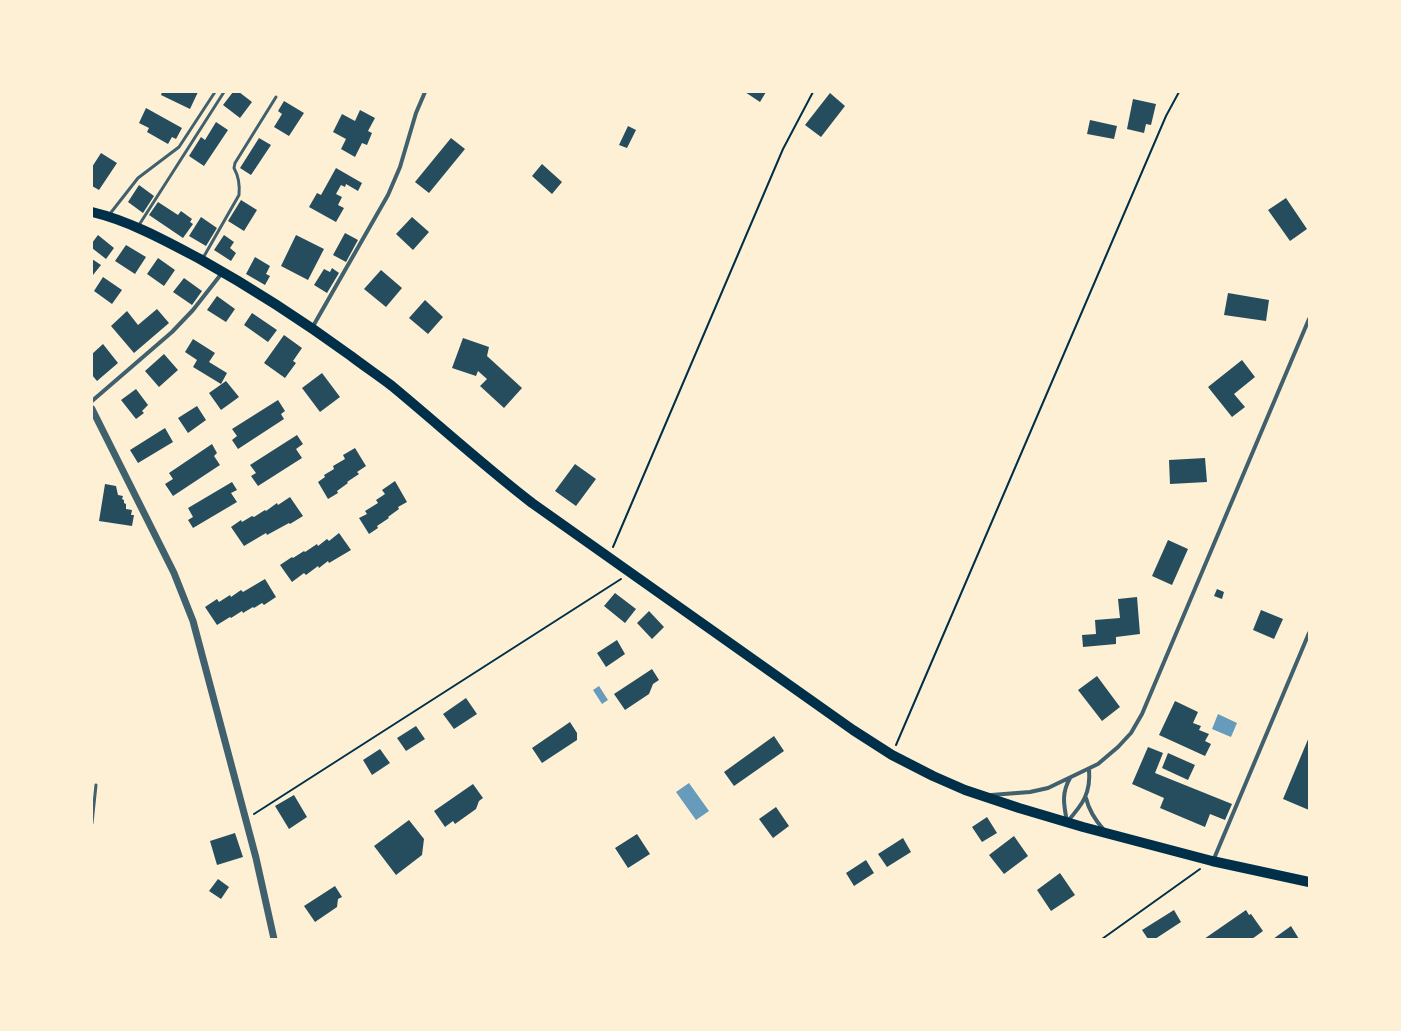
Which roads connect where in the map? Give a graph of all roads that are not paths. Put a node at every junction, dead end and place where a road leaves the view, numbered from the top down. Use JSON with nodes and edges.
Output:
{"nodes":[{"id":1,"x":215,"y":92,"type":"edge"},
{"id":2,"x":224,"y":92,"type":"edge"},
{"id":3,"x":426,"y":92,"type":"edge"},
{"id":4,"x":276,"y":97,"type":"dead end"},
{"id":5,"x":92,"y":212,"type":"edge"},
{"id":6,"x":109,"y":216,"type":"junction"},
{"id":7,"x":137,"y":227,"type":"junction"},
{"id":8,"x":202,"y":260,"type":"junction"},
{"id":9,"x":223,"y":272,"type":"junction"},
{"id":10,"x":1309,"y":319,"type":"edge"},
{"id":11,"x":312,"y":328,"type":"junction"},
{"id":12,"x":92,"y":401,"type":"edge"},
{"id":13,"x":92,"y":409,"type":"edge"},
{"id":14,"x":1309,"y":633,"type":"edge"},
{"id":15,"x":1089,"y":768,"type":"junction"},
{"id":16,"x":1071,"y":778,"type":"junction"},
{"id":17,"x":96,"y":785,"type":"dead end"},
{"id":18,"x":982,"y":796,"type":"junction"},
{"id":19,"x":1086,"y":798,"type":"junction"},
{"id":20,"x":1067,"y":822,"type":"junction"},
{"id":21,"x":92,"y":823,"type":"edge"},
{"id":22,"x":1108,"y":834,"type":"junction"},
{"id":23,"x":1212,"y":861,"type":"junction"},
{"id":24,"x":1309,"y":882,"type":"edge"},
{"id":25,"x":274,"y":939,"type":"edge"}],
"edges":[{"from":1,"to":6,"type":"lane"},
{"from":2,"to":7,"type":"lane"},
{"from":3,"to":11,"type":"street"},
{"from":4,"to":8,"type":"lane"},
{"from":5,"to":6,"type":"main road"},
{"from":6,"to":7,"type":"main road"},
{"from":7,"to":8,"type":"main road"},
{"from":8,"to":9,"type":"main road"},
{"from":9,"to":11,"type":"main road"},
{"from":9,"to":12,"type":"street"},
{"from":10,"to":15,"type":"street"},
{"from":11,"to":18,"type":"main road"},
{"from":13,"to":25,"type":"street"},
{"from":14,"to":23,"type":"street"},
{"from":15,"to":16,"type":"street"},
{"from":15,"to":19,"type":"street"},
{"from":16,"to":18,"type":"street"},
{"from":16,"to":20,"type":"street"},
{"from":17,"to":21,"type":"lane"},
{"from":18,"to":20,"type":"main road"},
{"from":19,"to":20,"type":"street"},
{"from":19,"to":22,"type":"street"},
{"from":20,"to":22,"type":"main road"},
{"from":22,"to":23,"type":"main road"},
{"from":23,"to":24,"type":"main road"}]}
